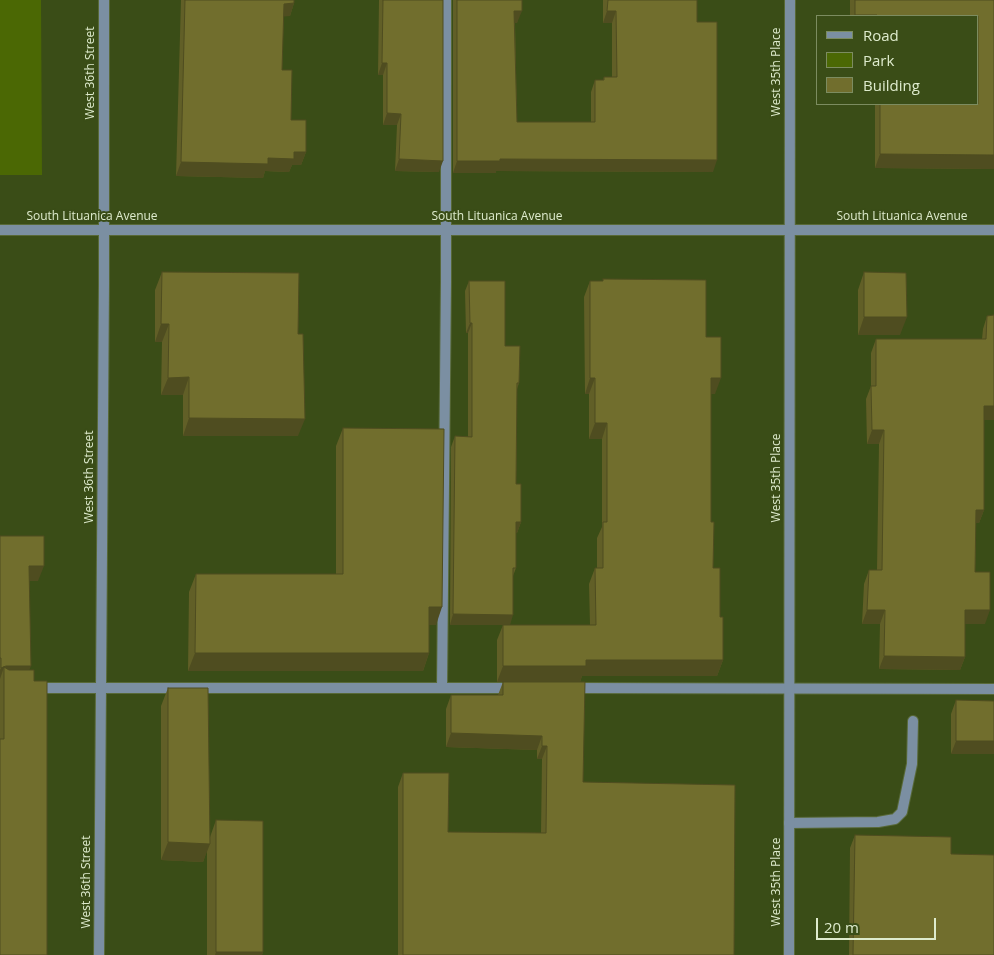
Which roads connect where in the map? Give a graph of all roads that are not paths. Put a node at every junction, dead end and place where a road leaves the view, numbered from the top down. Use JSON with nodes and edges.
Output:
{"nodes":[{"id":1,"x":104,"y":0,"type":"edge"},
{"id":2,"x":446,"y":0,"type":"edge"},
{"id":3,"x":790,"y":0,"type":"edge"},
{"id":4,"x":0,"y":230,"type":"edge"},
{"id":5,"x":104,"y":230,"type":"junction"},
{"id":6,"x":447,"y":230,"type":"junction"},
{"id":7,"x":790,"y":230,"type":"junction"},
{"id":8,"x":994,"y":230,"type":"edge"},
{"id":9,"x":20,"y":688,"type":"edge"},
{"id":10,"x":101,"y":688,"type":"junction"},
{"id":11,"x":442,"y":688,"type":"junction"},
{"id":12,"x":521,"y":688,"type":"edge"},
{"id":13,"x":560,"y":688,"type":"edge"},
{"id":14,"x":790,"y":689,"type":"junction"},
{"id":15,"x":994,"y":689,"type":"edge"},
{"id":16,"x":913,"y":721,"type":"dead end"},
{"id":17,"x":789,"y":823,"type":"junction"},
{"id":18,"x":99,"y":955,"type":"edge"},
{"id":19,"x":789,"y":955,"type":"edge"}],
"edges":[{"from":1,"to":5,"type":"street","name":"West 36th Street"},
{"from":2,"to":6,"type":"street"},
{"from":3,"to":7,"type":"street","name":"West 35th Place"},
{"from":4,"to":5,"type":"street","name":"South Lituanica Avenue"},
{"from":5,"to":6,"type":"street","name":"South Lituanica Avenue"},
{"from":5,"to":10,"type":"street","name":"West 36th Street"},
{"from":6,"to":7,"type":"street","name":"South Lituanica Avenue"},
{"from":6,"to":11,"type":"street"},
{"from":7,"to":8,"type":"street","name":"South Lituanica Avenue"},
{"from":7,"to":14,"type":"street","name":"West 35th Place"},
{"from":9,"to":10,"type":"street"},
{"from":10,"to":11,"type":"street"},
{"from":10,"to":18,"type":"street","name":"West 36th Street"},
{"from":11,"to":12,"type":"street"},
{"from":13,"to":14,"type":"street"},
{"from":14,"to":15,"type":"street"},
{"from":14,"to":17,"type":"street","name":"West 35th Place"},
{"from":16,"to":17,"type":"street"},
{"from":17,"to":19,"type":"street","name":"West 35th Place"}]}
